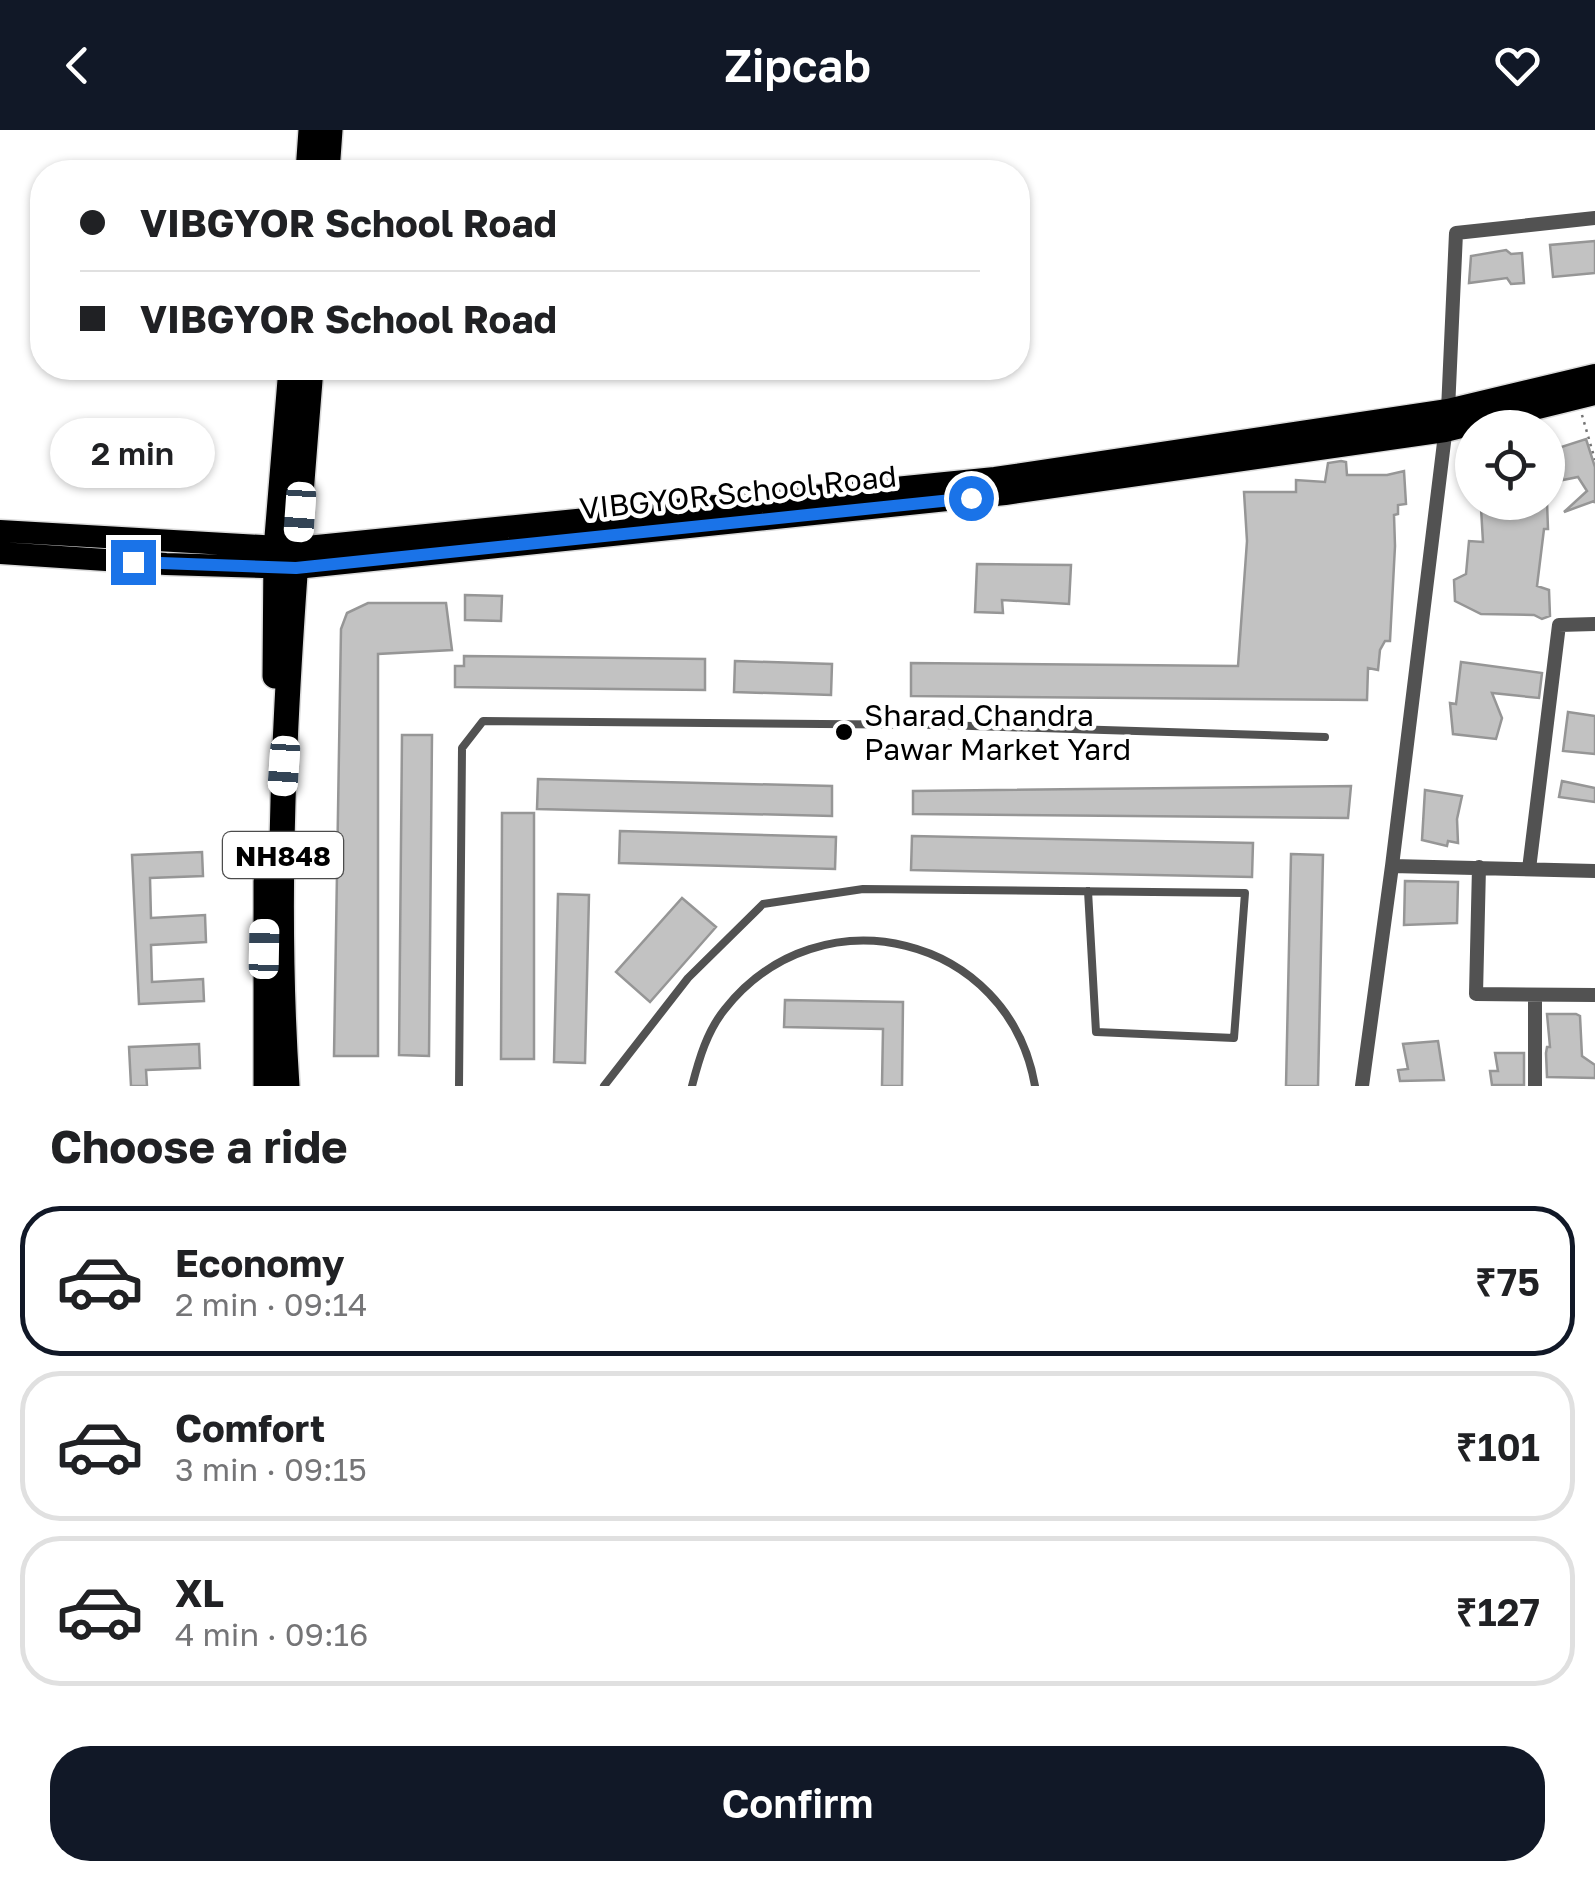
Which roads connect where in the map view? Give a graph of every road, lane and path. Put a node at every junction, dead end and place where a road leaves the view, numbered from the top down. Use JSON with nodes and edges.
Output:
{"nodes":[{"id":1,"x":311,"y":130,"type":"edge"},
{"id":2,"x":330,"y":130,"type":"edge"},
{"id":3,"x":309,"y":160,"type":"edge"},
{"id":4,"x":328,"y":160,"type":"edge"},
{"id":5,"x":1595,"y":218,"type":"edge"},
{"id":6,"x":1595,"y":376,"type":"edge"},
{"id":7,"x":292,"y":380,"type":"edge"},
{"id":8,"x":309,"y":380,"type":"edge"},
{"id":9,"x":1586,"y":397,"type":"edge"},
{"id":10,"x":1446,"y":421,"type":"junction"},
{"id":11,"x":1595,"y":460,"type":"edge"},
{"id":12,"x":0,"y":531,"type":"edge"},
{"id":13,"x":0,"y":553,"type":"edge"},
{"id":14,"x":286,"y":558,"type":"junction"},
{"id":15,"x":1595,"y":624,"type":"edge"},
{"id":16,"x":1324,"y":737,"type":"dead end"},
{"id":17,"x":1392,"y":866,"type":"junction"},
{"id":18,"x":1479,"y":868,"type":"junction"},
{"id":19,"x":1529,"y":869,"type":"junction"},
{"id":20,"x":1595,"y":871,"type":"edge"},
{"id":21,"x":1088,"y":892,"type":"junction"},
{"id":22,"x":1535,"y":995,"type":"junction"},
{"id":23,"x":1595,"y":996,"type":"edge"},
{"id":24,"x":266,"y":1086,"type":"edge"},
{"id":25,"x":287,"y":1086,"type":"edge"},
{"id":26,"x":459,"y":1086,"type":"edge"},
{"id":27,"x":604,"y":1086,"type":"edge"},
{"id":28,"x":692,"y":1086,"type":"edge"},
{"id":29,"x":1035,"y":1086,"type":"edge"},
{"id":30,"x":1362,"y":1086,"type":"edge"},
{"id":31,"x":1534,"y":1086,"type":"edge"}],
"edges":[{"from":1,"to":3,"type":"highway"},
{"from":2,"to":4,"type":"highway"},
{"from":5,"to":10,"type":"street"},
{"from":6,"to":10,"type":"main road","name":"VIBGYOR School Road"},
{"from":7,"to":14,"type":"highway","number":"NH848"},
{"from":8,"to":14,"type":"highway","number":"NH848"},
{"from":9,"to":10,"type":"main road","name":"VIBGYOR School Road"},
{"from":9,"to":11,"type":"path"},
{"from":10,"to":14,"type":"main road","name":"VIBGYOR School Road"},
{"from":10,"to":17,"type":"street"},
{"from":12,"to":14,"type":"main road","name":"VIBGYOR School Road"},
{"from":13,"to":14,"type":"main road","name":"VIBGYOR School Road"},
{"from":14,"to":24,"type":"highway","number":"NH848"},
{"from":14,"to":25,"type":"highway","number":"NH848"},
{"from":15,"to":19,"type":"street"},
{"from":16,"to":26,"type":"lane"},
{"from":17,"to":18,"type":"street"},
{"from":17,"to":30,"type":"street"},
{"from":18,"to":19,"type":"street"},
{"from":18,"to":22,"type":"street"},
{"from":19,"to":20,"type":"street"},
{"from":21,"to":21,"type":"lane"},
{"from":21,"to":27,"type":"lane"},
{"from":22,"to":23,"type":"street"},
{"from":22,"to":31,"type":"street"},
{"from":28,"to":29,"type":"lane"}]}
